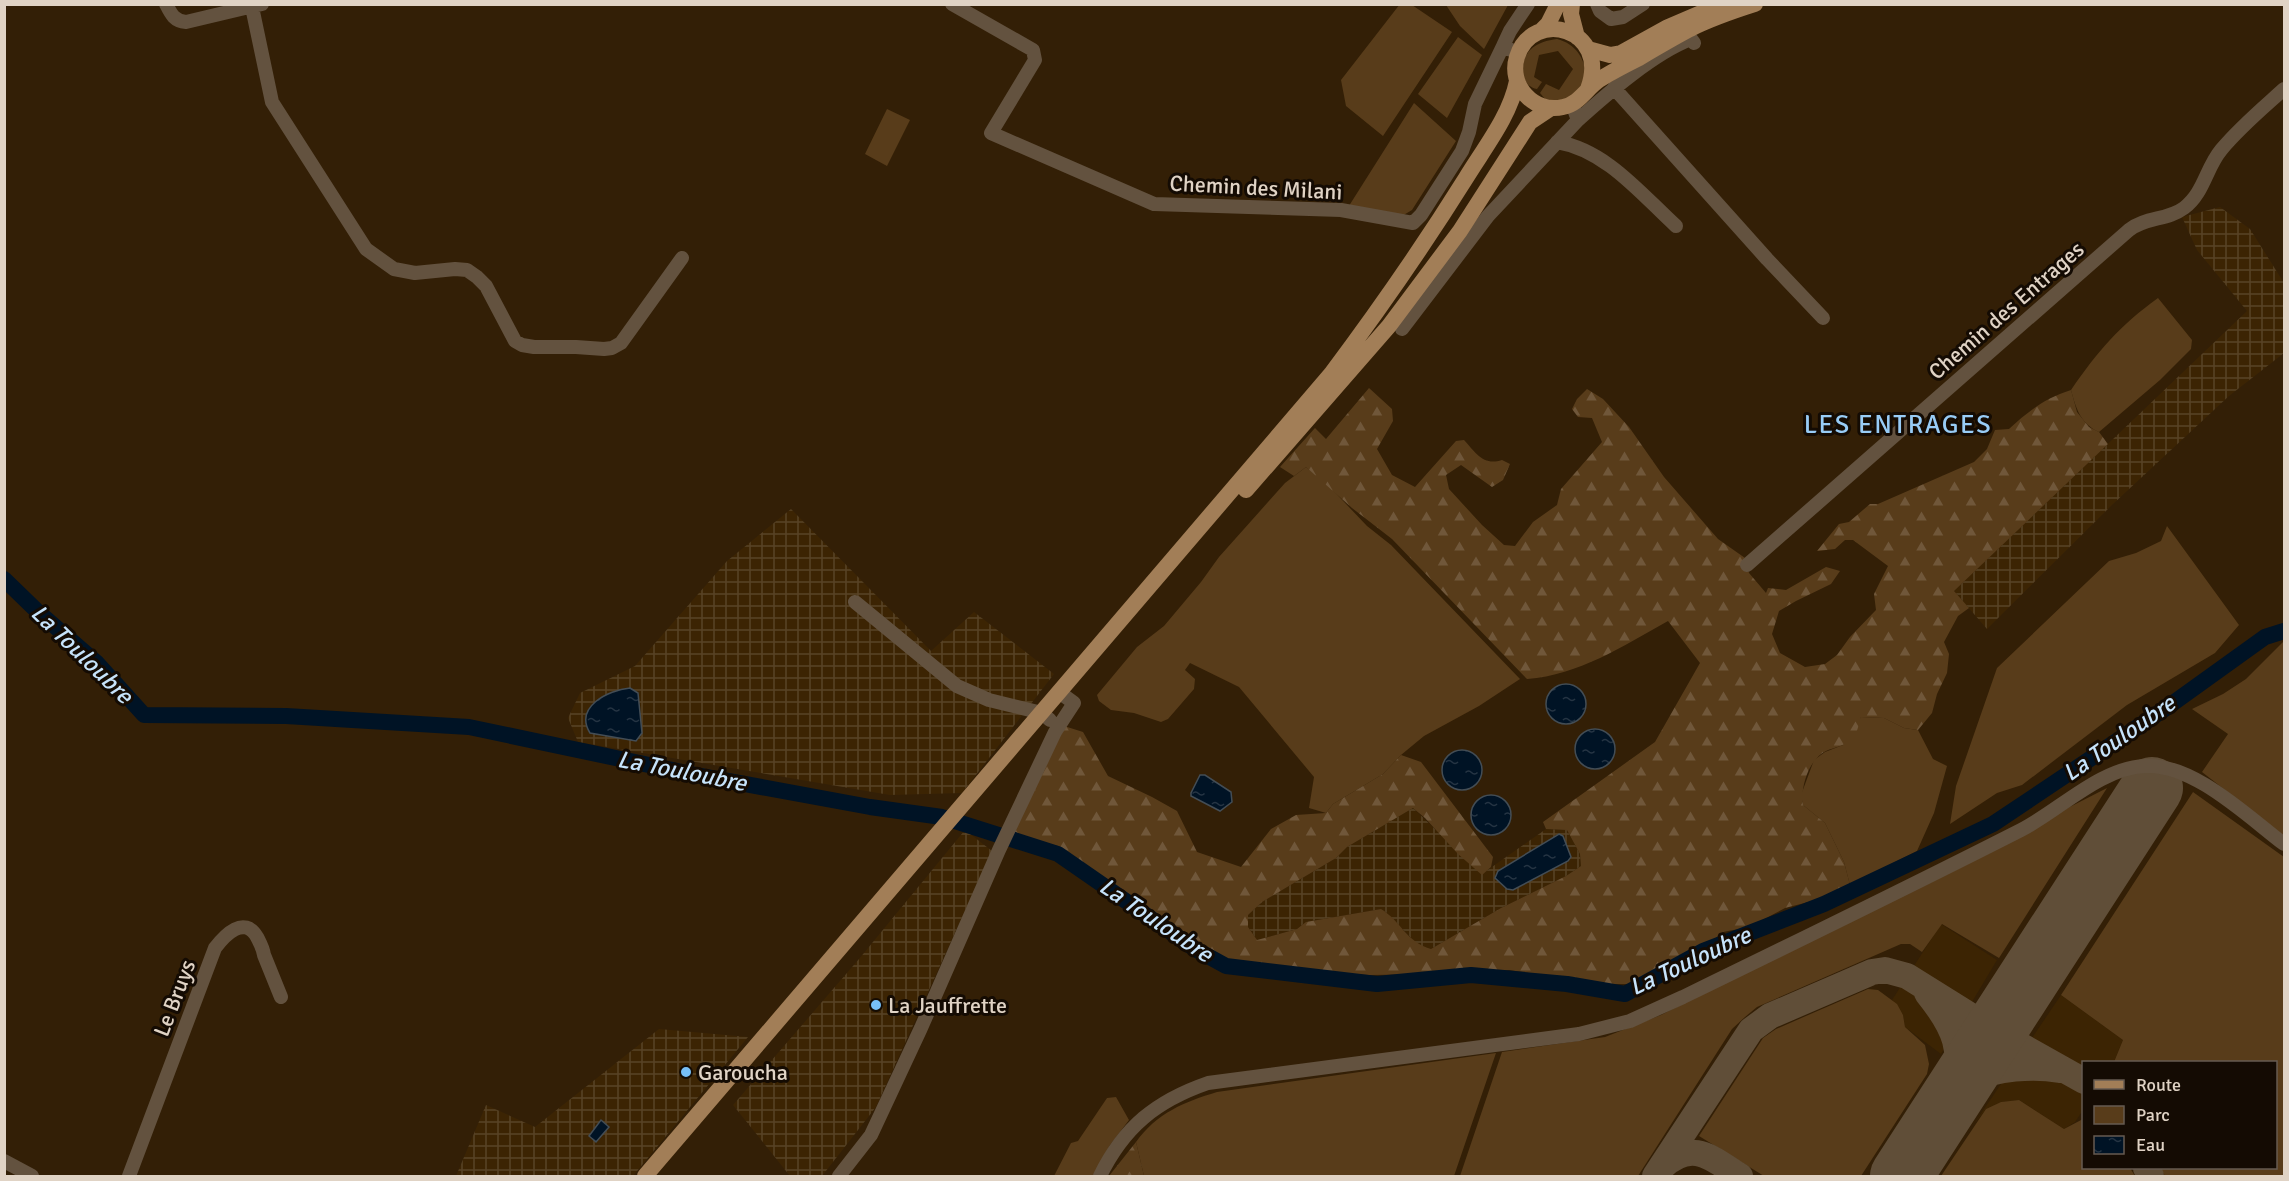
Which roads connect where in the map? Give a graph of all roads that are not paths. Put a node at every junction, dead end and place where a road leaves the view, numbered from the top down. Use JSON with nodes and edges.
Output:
{"nodes":[{"id":1,"x":166,"y":4,"type":"edge"},
{"id":2,"x":952,"y":4,"type":"edge"},
{"id":3,"x":1528,"y":4,"type":"edge"},
{"id":4,"x":1558,"y":4,"type":"edge"},
{"id":5,"x":1572,"y":4,"type":"edge"},
{"id":6,"x":1597,"y":4,"type":"edge"},
{"id":7,"x":1643,"y":4,"type":"edge"},
{"id":8,"x":1722,"y":4,"type":"edge"},
{"id":9,"x":1755,"y":4,"type":"edge"},
{"id":10,"x":257,"y":6,"type":"edge"},
{"id":11,"x":1541,"y":31,"type":"junction"},
{"id":12,"x":1583,"y":43,"type":"junction"},
{"id":13,"x":1694,"y":43,"type":"dead end"},
{"id":14,"x":1510,"y":50,"type":"junction"},
{"id":15,"x":1517,"y":81,"type":"junction"},
{"id":16,"x":1614,"y":88,"type":"junction"},
{"id":17,"x":2284,"y":88,"type":"edge"},
{"id":18,"x":1588,"y":89,"type":"junction"},
{"id":19,"x":1551,"y":108,"type":"junction"},
{"id":20,"x":1575,"y":112,"type":"junction"},
{"id":21,"x":1557,"y":142,"type":"junction"},
{"id":22,"x":1676,"y":226,"type":"dead end"},
{"id":23,"x":682,"y":258,"type":"dead end"},
{"id":24,"x":1823,"y":318,"type":"dead end"},
{"id":25,"x":1402,"y":329,"type":"dead end"},
{"id":26,"x":1747,"y":565,"type":"dead end"},
{"id":27,"x":855,"y":602,"type":"dead end"},
{"id":28,"x":1064,"y":695,"type":"junction"},
{"id":29,"x":1046,"y":716,"type":"junction"},
{"id":30,"x":945,"y":835,"type":"junction"},
{"id":31,"x":2284,"y":844,"type":"edge"},
{"id":32,"x":281,"y":997,"type":"dead end"},
{"id":33,"x":4,"y":1161,"type":"edge"},
{"id":34,"x":32,"y":1176,"type":"edge"},
{"id":35,"x":129,"y":1176,"type":"edge"},
{"id":36,"x":645,"y":1176,"type":"edge"},
{"id":37,"x":658,"y":1176,"type":"edge"},
{"id":38,"x":839,"y":1176,"type":"edge"},
{"id":39,"x":1100,"y":1176,"type":"edge"}],
"edges":[{"from":1,"to":10,"type":"street"},
{"from":2,"to":14,"type":"street","name":"Chemin des Milani"},
{"from":3,"to":14,"type":"street"},
{"from":4,"to":11,"type":"main road"},
{"from":5,"to":12,"type":"main road"},
{"from":6,"to":7,"type":"street"},
{"from":8,"to":12,"type":"main road"},
{"from":9,"to":18,"type":"main road"},
{"from":10,"to":23,"type":"street"},
{"from":11,"to":12,"type":"main road"},
{"from":11,"to":14,"type":"main road"},
{"from":12,"to":18,"type":"main road"},
{"from":13,"to":16,"type":"street"},
{"from":14,"to":15,"type":"main road"},
{"from":15,"to":19,"type":"main road"},
{"from":15,"to":28,"type":"main road"},
{"from":16,"to":20,"type":"street"},
{"from":16,"to":24,"type":"street"},
{"from":17,"to":26,"type":"street","name":"Chemin des Entrages"},
{"from":18,"to":20,"type":"main road"},
{"from":19,"to":20,"type":"main road"},
{"from":19,"to":28,"type":"main road"},
{"from":20,"to":21,"type":"street"},
{"from":21,"to":22,"type":"street"},
{"from":21,"to":25,"type":"street"},
{"from":27,"to":29,"type":"street"},
{"from":28,"to":29,"type":"main road"},
{"from":28,"to":38,"type":"street"},
{"from":29,"to":30,"type":"main road"},
{"from":30,"to":36,"type":"main road"},
{"from":30,"to":37,"type":"main road"},
{"from":31,"to":39,"type":"street"},
{"from":32,"to":35,"type":"street","name":"Le Bruys"},
{"from":33,"to":34,"type":"street"}]}
